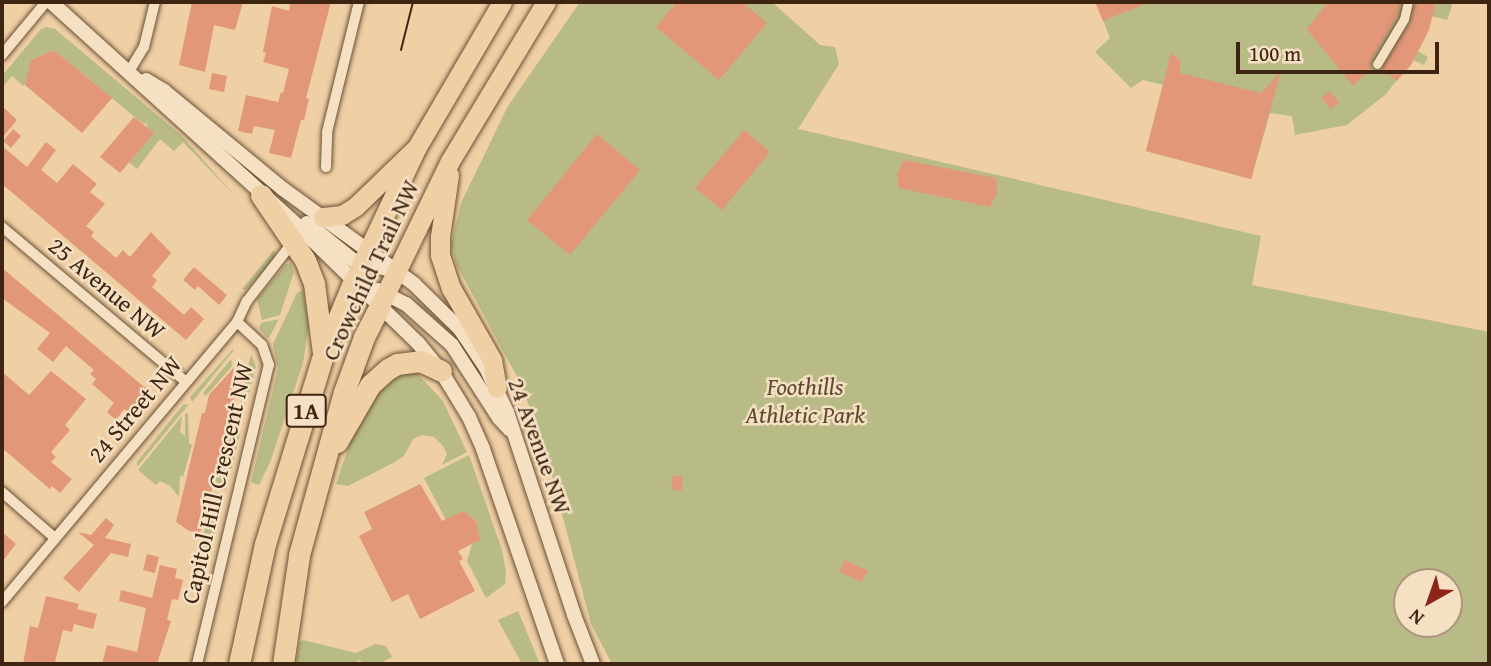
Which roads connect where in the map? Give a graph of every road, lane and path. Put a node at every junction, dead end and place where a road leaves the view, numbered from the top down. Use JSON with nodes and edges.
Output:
{"nodes":[{"id":1,"x":48,"y":2,"type":"edge"},
{"id":2,"x":155,"y":2,"type":"edge"},
{"id":3,"x":359,"y":2,"type":"edge"},
{"id":4,"x":502,"y":2,"type":"edge"},
{"id":5,"x":546,"y":2,"type":"edge"},
{"id":6,"x":1408,"y":2,"type":"edge"},
{"id":7,"x":2,"y":55,"type":"edge"},
{"id":8,"x":1377,"y":64,"type":"dead end"},
{"id":9,"x":130,"y":70,"type":"junction"},
{"id":10,"x":190,"y":127,"type":"junction"},
{"id":11,"x":417,"y":147,"type":"junction"},
{"id":12,"x":450,"y":161,"type":"junction"},
{"id":13,"x":326,"y":167,"type":"dead end"},
{"id":14,"x":261,"y":195,"type":"junction"},
{"id":15,"x":323,"y":217,"type":"junction"},
{"id":16,"x":2,"y":227,"type":"edge"},
{"id":17,"x":295,"y":240,"type":"junction"},
{"id":18,"x":362,"y":265,"type":"junction"},
{"id":19,"x":396,"y":271,"type":"junction"},
{"id":20,"x":382,"y":299,"type":"junction"},
{"id":21,"x":237,"y":322,"type":"junction"},
{"id":22,"x":323,"y":355,"type":"junction"},
{"id":23,"x":441,"y":371,"type":"junction"},
{"id":24,"x":185,"y":382,"type":"junction"},
{"id":25,"x":497,"y":388,"type":"junction"},
{"id":26,"x":514,"y":434,"type":"junction"},
{"id":27,"x":328,"y":451,"type":"junction"},
{"id":28,"x":2,"y":492,"type":"edge"},
{"id":29,"x":55,"y":538,"type":"junction"},
{"id":30,"x":2,"y":603,"type":"edge"},
{"id":31,"x":197,"y":664,"type":"edge"},
{"id":32,"x":239,"y":664,"type":"edge"},
{"id":33,"x":284,"y":664,"type":"edge"},
{"id":34,"x":557,"y":664,"type":"edge"},
{"id":35,"x":593,"y":664,"type":"edge"}],
"edges":[{"from":1,"to":7,"type":"street"},
{"from":1,"to":9,"type":"street","name":"24 Avenue NW"},
{"from":2,"to":9,"type":"street"},
{"from":3,"to":13,"type":"street"},
{"from":4,"to":11,"type":"highway","name":"Crowchild Trail NW","number":"1A"},
{"from":5,"to":12,"type":"highway","name":"Crowchild Trail NW","number":"1A"},
{"from":6,"to":8,"type":"street"},
{"from":9,"to":10,"type":"street","name":"24 Avenue NW"},
{"from":9,"to":15,"type":"street","name":"24 Avenue NW"},
{"from":10,"to":14,"type":"street","name":"24 Avenue NW"},
{"from":10,"to":18,"type":"street"},
{"from":11,"to":15,"type":"highway"},
{"from":11,"to":18,"type":"highway","name":"Crowchild Trail NW","number":"1A"},
{"from":12,"to":19,"type":"highway","name":"Crowchild Trail NW","number":"1A"},
{"from":12,"to":25,"type":"highway"},
{"from":14,"to":17,"type":"highway"},
{"from":14,"to":18,"type":"street","name":"24 Avenue NW"},
{"from":15,"to":18,"type":"street","name":"24 Avenue NW"},
{"from":16,"to":24,"type":"street","name":"25 Avenue NW"},
{"from":17,"to":21,"type":"street","name":"24 Street NW"},
{"from":17,"to":22,"type":"highway"},
{"from":18,"to":19,"type":"street","name":"24 Avenue NW"},
{"from":18,"to":20,"type":"street"},
{"from":18,"to":22,"type":"highway","name":"Crowchild Trail NW","number":"1A"},
{"from":19,"to":20,"type":"highway","name":"Crowchild Trail NW","number":"1A"},
{"from":19,"to":25,"type":"street","name":"24 Avenue NW"},
{"from":20,"to":23,"type":"street"},
{"from":20,"to":26,"type":"street"},
{"from":20,"to":27,"type":"highway","name":"Crowchild Trail NW","number":"1A"},
{"from":21,"to":24,"type":"street","name":"24 Street NW"},
{"from":21,"to":31,"type":"street","name":"Capitol Hill Crescent NW"},
{"from":22,"to":32,"type":"highway","name":"Crowchild Trail NW","number":"1A"},
{"from":23,"to":27,"type":"highway"},
{"from":23,"to":34,"type":"street"},
{"from":24,"to":29,"type":"street","name":"24 Street NW"},
{"from":25,"to":26,"type":"street","name":"24 Avenue NW"},
{"from":26,"to":35,"type":"street","name":"24 Avenue NW"},
{"from":27,"to":33,"type":"highway","name":"Crowchild Trail NW","number":"1A"},
{"from":28,"to":29,"type":"street"},
{"from":29,"to":30,"type":"street","name":"24 Street NW"}]}
